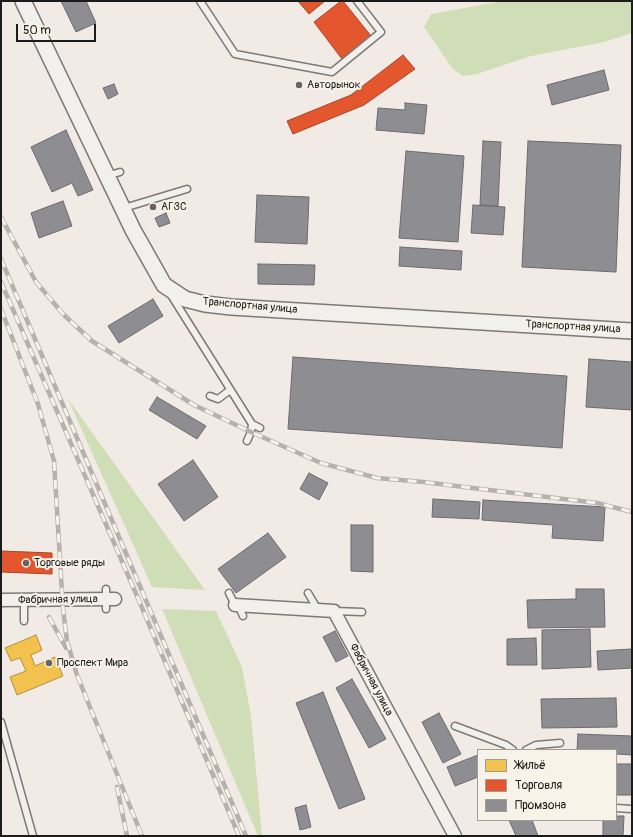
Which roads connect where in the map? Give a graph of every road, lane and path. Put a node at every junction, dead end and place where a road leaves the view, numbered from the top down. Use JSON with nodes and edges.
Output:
{"nodes":[{"id":1,"x":200,"y":1,"type":"edge"},
{"id":2,"x":357,"y":1,"type":"edge"},
{"id":3,"x":27,"y":2,"type":"edge"},
{"id":4,"x":187,"y":189,"type":"dead end"},
{"id":5,"x":122,"y":209,"type":"junction"},
{"id":6,"x":164,"y":285,"type":"junction"},
{"id":7,"x":632,"y":330,"type":"edge"},
{"id":8,"x":230,"y":390,"type":"junction"},
{"id":9,"x":210,"y":396,"type":"dead end"},
{"id":10,"x":252,"y":424,"type":"junction"},
{"id":11,"x":260,"y":428,"type":"dead end"},
{"id":12,"x":247,"y":441,"type":"dead end"},
{"id":13,"x":308,"y":592,"type":"dead end"},
{"id":14,"x":229,"y":593,"type":"dead end"},
{"id":15,"x":108,"y":599,"type":"dead end"},
{"id":16,"x":1,"y":600,"type":"edge"},
{"id":17,"x":24,"y":600,"type":"junction"},
{"id":18,"x":238,"y":609,"type":"joint"},
{"id":19,"x":318,"y":610,"type":"junction"},
{"id":20,"x":334,"y":611,"type":"junction"},
{"id":21,"x":362,"y":612,"type":"dead end"},
{"id":22,"x":24,"y":621,"type":"dead end"},
{"id":23,"x":1,"y":722,"type":"edge"},
{"id":24,"x":455,"y":726,"type":"dead end"},
{"id":25,"x":560,"y":743,"type":"dead end"},
{"id":26,"x":512,"y":749,"type":"edge"},
{"id":27,"x":528,"y":749,"type":"edge"},
{"id":28,"x":617,"y":808,"type":"edge"},
{"id":29,"x":632,"y":809,"type":"edge"},
{"id":30,"x":33,"y":836,"type":"edge"},
{"id":31,"x":455,"y":836,"type":"edge"}],
"edges":[{"from":1,"to":2,"type":"lane"},
{"from":3,"to":5,"type":"street","name":"Транспортная улица"},
{"from":4,"to":5,"type":"lane"},
{"from":5,"to":6,"type":"street","name":"Транспортная улица"},
{"from":6,"to":7,"type":"street","name":"Транспортная улица"},
{"from":6,"to":8,"type":"lane"},
{"from":8,"to":9,"type":"lane"},
{"from":8,"to":10,"type":"lane"},
{"from":10,"to":11,"type":"lane"},
{"from":10,"to":12,"type":"lane"},
{"from":13,"to":19,"type":"lane"},
{"from":14,"to":18,"type":"lane"},
{"from":15,"to":17,"type":"street","name":"Фабричная улица"},
{"from":16,"to":17,"type":"street","name":"Фабричная улица"},
{"from":17,"to":22,"type":"lane"},
{"from":18,"to":19,"type":"street"},
{"from":19,"to":20,"type":"street"},
{"from":20,"to":21,"type":"lane"},
{"from":20,"to":31,"type":"street","name":"Фабричная улица"},
{"from":23,"to":30,"type":"lane"},
{"from":24,"to":26,"type":"lane"},
{"from":25,"to":27,"type":"lane"},
{"from":28,"to":29,"type":"lane"}]}
